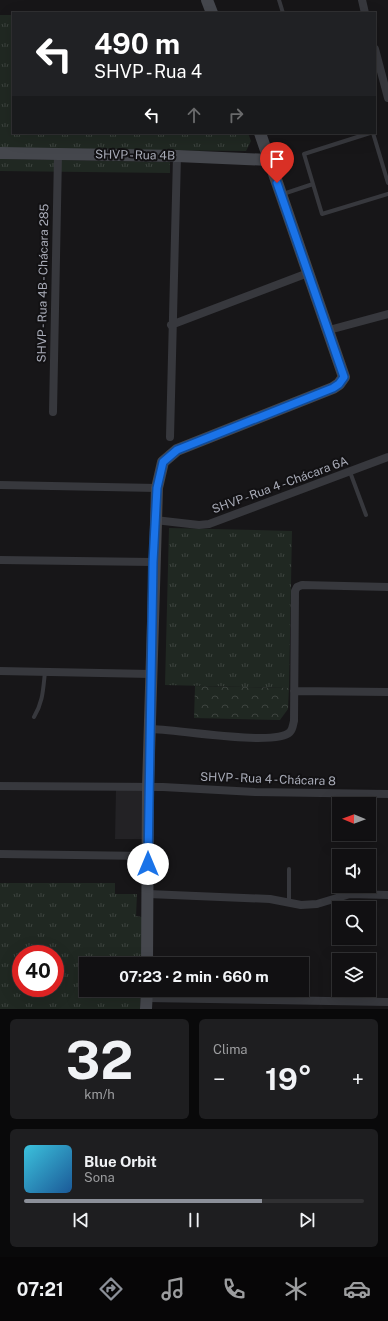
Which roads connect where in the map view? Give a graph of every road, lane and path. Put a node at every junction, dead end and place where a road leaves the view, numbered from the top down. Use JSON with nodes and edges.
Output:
{"nodes":[{"id":1,"x":207,"y":0,"type":"edge"},
{"id":2,"x":280,"y":0,"type":"edge"},
{"id":3,"x":362,"y":0,"type":"edge"},
{"id":4,"x":212,"y":12,"type":"edge"},
{"id":5,"x":282,"y":12,"type":"edge"},
{"id":6,"x":365,"y":12,"type":"edge"},
{"id":7,"x":376,"y":53,"type":"edge"},
{"id":8,"x":388,"y":98,"type":"edge"},
{"id":9,"x":260,"y":134,"type":"edge"},
{"id":10,"x":368,"y":134,"type":"edge"},
{"id":11,"x":371,"y":134,"type":"edge"},
{"id":12,"x":0,"y":153,"type":"edge"},
{"id":13,"x":58,"y":154,"type":"junction"},
{"id":14,"x":177,"y":156,"type":"junction"},
{"id":15,"x":270,"y":160,"type":"junction"},
{"id":16,"x":388,"y":183,"type":"edge"},
{"id":17,"x":313,"y":184,"type":"junction"},
{"id":18,"x":281,"y":194,"type":"junction"},
{"id":19,"x":388,"y":194,"type":"edge"},
{"id":20,"x":308,"y":273,"type":"junction"},
{"id":21,"x":388,"y":314,"type":"edge"},
{"id":22,"x":171,"y":325,"type":"junction"},
{"id":23,"x":329,"y":330,"type":"junction"},
{"id":24,"x":53,"y":412,"type":"dead end"},
{"id":25,"x":170,"y":437,"type":"dead end"},
{"id":26,"x":388,"y":457,"type":"edge"},
{"id":27,"x":350,"y":472,"type":"junction"},
{"id":28,"x":0,"y":485,"type":"edge"},
{"id":29,"x":157,"y":488,"type":"junction"},
{"id":30,"x":366,"y":515,"type":"dead end"},
{"id":31,"x":155,"y":520,"type":"junction"},
{"id":32,"x":0,"y":560,"type":"edge"},
{"id":33,"x":153,"y":562,"type":"junction"},
{"id":34,"x":388,"y":587,"type":"edge"},
{"id":35,"x":0,"y":671,"type":"edge"},
{"id":36,"x":45,"y":672,"type":"junction"},
{"id":37,"x":151,"y":674,"type":"junction"},
{"id":38,"x":294,"y":691,"type":"junction"},
{"id":39,"x":388,"y":692,"type":"edge"},
{"id":40,"x":34,"y":718,"type":"dead end"},
{"id":41,"x":150,"y":729,"type":"junction"},
{"id":42,"x":0,"y":786,"type":"edge"},
{"id":43,"x":148,"y":788,"type":"junction"},
{"id":44,"x":388,"y":794,"type":"edge"},
{"id":45,"x":0,"y":854,"type":"edge"},
{"id":46,"x":148,"y":856,"type":"junction"},
{"id":47,"x":289,"y":870,"type":"dead end"},
{"id":48,"x":148,"y":894,"type":"junction"},
{"id":49,"x":388,"y":895,"type":"edge"},
{"id":50,"x":289,"y":902,"type":"junction"},
{"id":51,"x":147,"y":957,"type":"edge"},
{"id":52,"x":146,"y":999,"type":"edge"},
{"id":53,"x":388,"y":1002,"type":"edge"}],
"edges":[{"from":1,"to":4,"type":"street"},
{"from":2,"to":5,"type":"lane"},
{"from":3,"to":6,"type":"street"},
{"from":7,"to":8,"type":"street"},
{"from":9,"to":15,"type":"street"},
{"from":10,"to":17,"type":"lane"},
{"from":11,"to":16,"type":"lane"},
{"from":12,"to":13,"type":"street","name":"SHVP - Rua 4B"},
{"from":13,"to":14,"type":"street","name":"SHVP - Rua 4B"},
{"from":13,"to":24,"type":"street","name":"SHVP - Rua 4B - Chácara 285"},
{"from":14,"to":15,"type":"street","name":"SHVP - Rua 4B"},
{"from":14,"to":22,"type":"street"},
{"from":15,"to":18,"type":"street"},
{"from":17,"to":18,"type":"lane"},
{"from":17,"to":19,"type":"lane"},
{"from":18,"to":20,"type":"street"},
{"from":20,"to":22,"type":"street"},
{"from":20,"to":23,"type":"street"},
{"from":21,"to":23,"type":"street"},
{"from":22,"to":25,"type":"street"},
{"from":23,"to":29,"type":"street"},
{"from":26,"to":27,"type":"street","name":"SHVP - Rua 4 - Chácara 6A"},
{"from":27,"to":30,"type":"lane"},
{"from":27,"to":31,"type":"street","name":"SHVP - Rua 4 - Chácara 6A"},
{"from":28,"to":29,"type":"street"},
{"from":29,"to":31,"type":"street"},
{"from":31,"to":33,"type":"street"},
{"from":32,"to":33,"type":"street"},
{"from":33,"to":37,"type":"street"},
{"from":34,"to":38,"type":"street"},
{"from":35,"to":36,"type":"street"},
{"from":36,"to":37,"type":"street"},
{"from":36,"to":40,"type":"lane"},
{"from":37,"to":41,"type":"street"},
{"from":38,"to":39,"type":"street"},
{"from":38,"to":41,"type":"street"},
{"from":41,"to":43,"type":"street"},
{"from":42,"to":43,"type":"street","name":"SHVP - Rua 4 - Chácara 8"},
{"from":43,"to":44,"type":"street","name":"SHVP - Rua 4 - Chácara 8"},
{"from":43,"to":46,"type":"street"},
{"from":45,"to":46,"type":"street"},
{"from":46,"to":48,"type":"street"},
{"from":47,"to":50,"type":"lane"},
{"from":48,"to":50,"type":"street"},
{"from":48,"to":51,"type":"street"},
{"from":49,"to":50,"type":"street"},
{"from":52,"to":53,"type":"street"}]}
